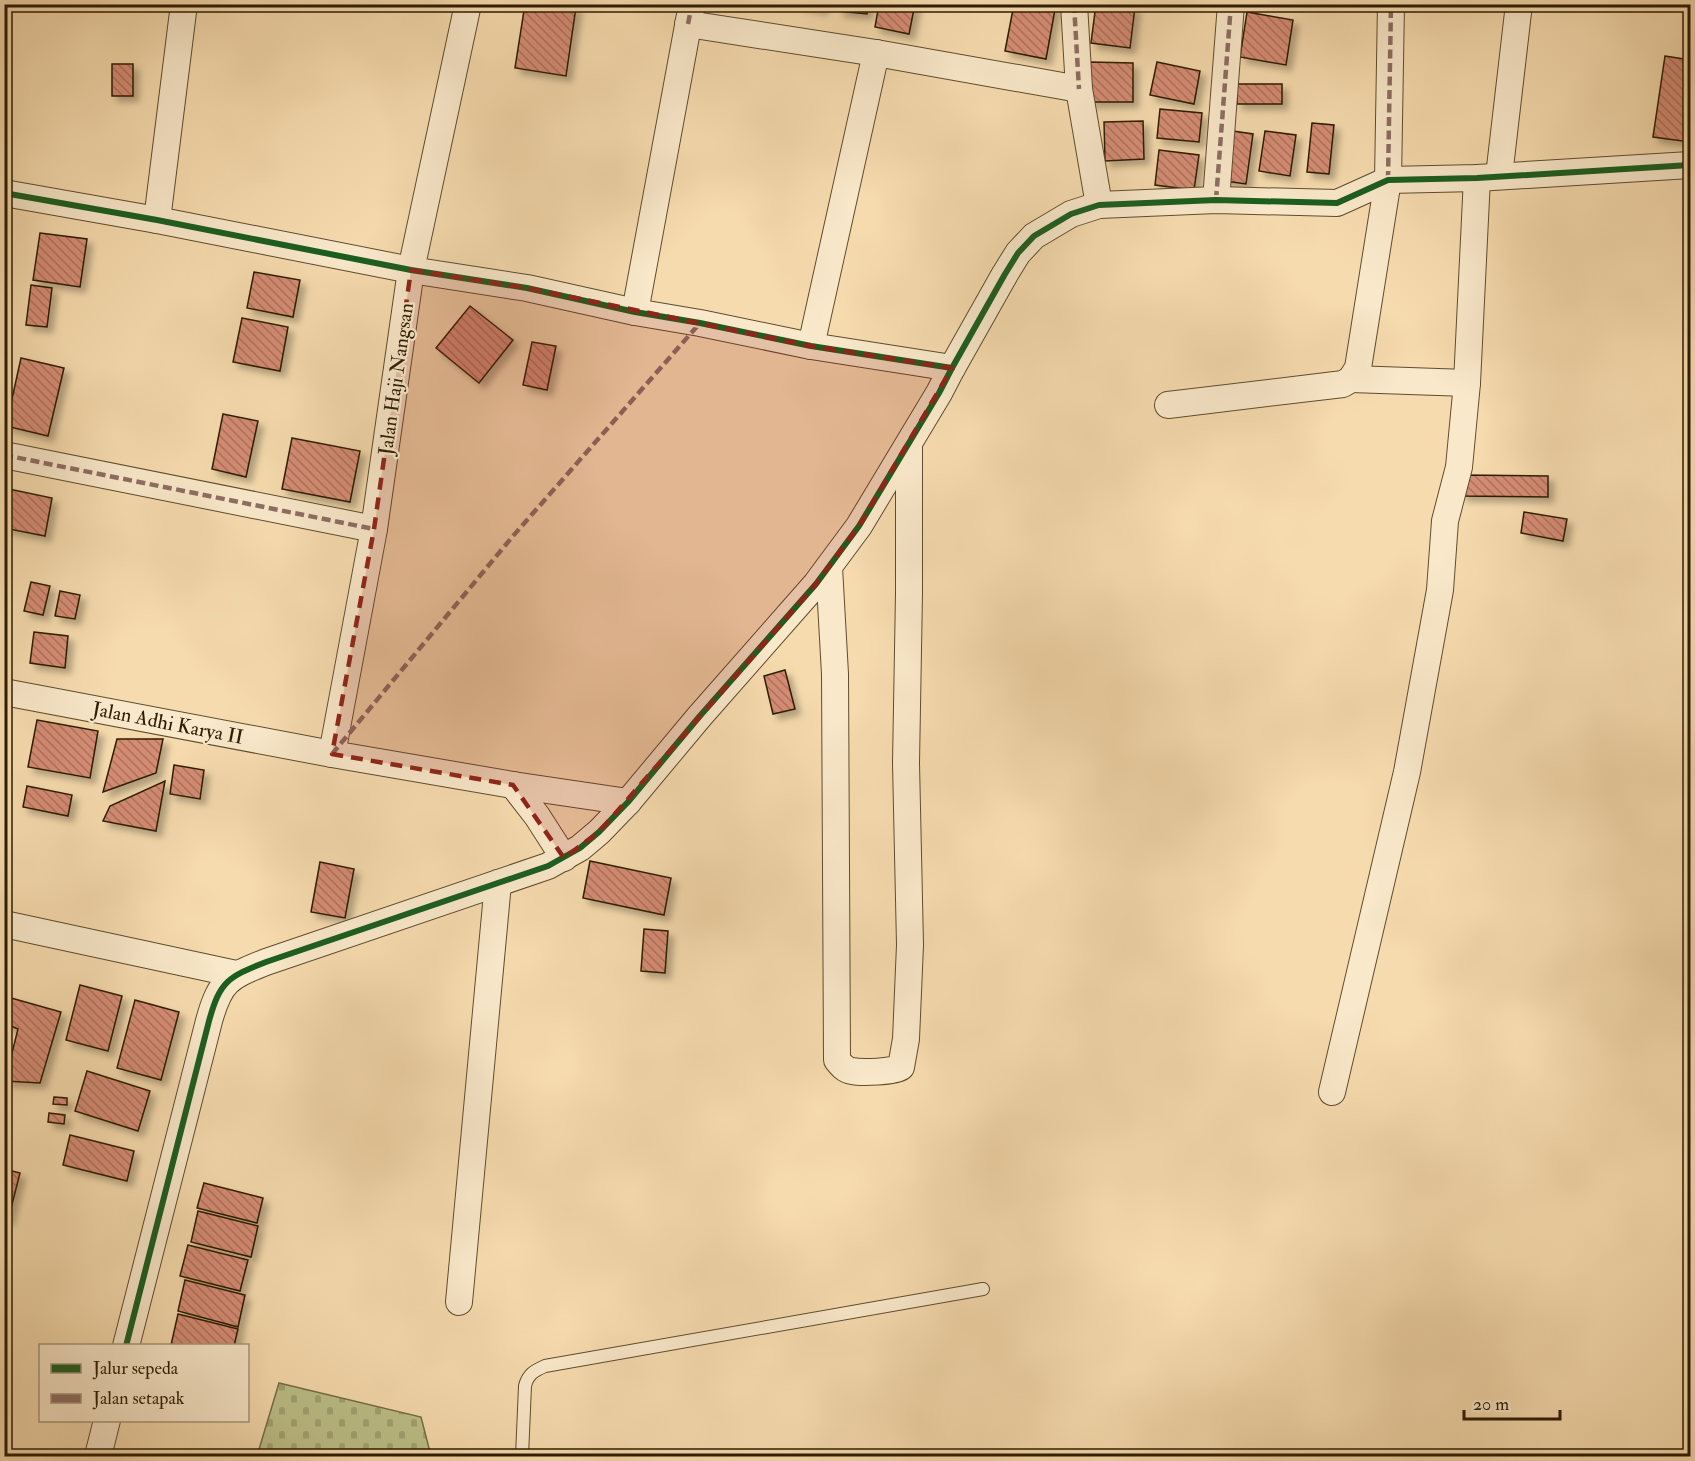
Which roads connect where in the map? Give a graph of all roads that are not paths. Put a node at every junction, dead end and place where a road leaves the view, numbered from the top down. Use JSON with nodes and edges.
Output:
{"nodes":[{"id":1,"x":184,"y":4,"type":"edge"},
{"id":2,"x":468,"y":4,"type":"edge"},
{"id":3,"x":1074,"y":4,"type":"edge"},
{"id":4,"x":1231,"y":4,"type":"edge"},
{"id":5,"x":1391,"y":4,"type":"edge"},
{"id":6,"x":1519,"y":4,"type":"edge"},
{"id":7,"x":690,"y":14,"type":"edge"},
{"id":8,"x":876,"y":53,"type":"junction"},
{"id":9,"x":1079,"y":89,"type":"junction"},
{"id":10,"x":1690,"y":165,"type":"edge"},
{"id":11,"x":1488,"y":177,"type":"junction"},
{"id":12,"x":1388,"y":180,"type":"junction"},
{"id":13,"x":4,"y":193,"type":"edge"},
{"id":14,"x":1216,"y":200,"type":"junction"},
{"id":15,"x":1099,"y":205,"type":"junction"},
{"id":16,"x":158,"y":220,"type":"junction"},
{"id":17,"x":411,"y":270,"type":"junction"},
{"id":18,"x":634,"y":312,"type":"junction"},
{"id":19,"x":811,"y":346,"type":"junction"},
{"id":20,"x":952,"y":368,"type":"junction"},
{"id":21,"x":1351,"y":379,"type":"junction"},
{"id":22,"x":1467,"y":383,"type":"junction"},
{"id":23,"x":1168,"y":405,"type":"dead end"},
{"id":24,"x":909,"y":444,"type":"junction"},
{"id":25,"x":4,"y":455,"type":"edge"},
{"id":26,"x":374,"y":529,"type":"junction"},
{"id":27,"x":829,"y":567,"type":"junction"},
{"id":28,"x":4,"y":692,"type":"edge"},
{"id":29,"x":332,"y":754,"type":"junction"},
{"id":30,"x":513,"y":785,"type":"junction"},
{"id":31,"x":628,"y":802,"type":"junction"},
{"id":32,"x":564,"y":858,"type":"junction"},
{"id":33,"x":498,"y":884,"type":"junction"},
{"id":34,"x":4,"y":924,"type":"edge"},
{"id":35,"x":236,"y":974,"type":"junction"},
{"id":36,"x":1332,"y":1092,"type":"dead end"},
{"id":37,"x":983,"y":1290,"type":"dead end"},
{"id":38,"x":459,"y":1302,"type":"dead end"},
{"id":39,"x":127,"y":1344,"type":"edge"},
{"id":40,"x":106,"y":1422,"type":"edge"},
{"id":41,"x":98,"y":1456,"type":"edge"},
{"id":42,"x":522,"y":1456,"type":"edge"}],
"edges":[{"from":1,"to":16,"type":"street"},
{"from":2,"to":17,"type":"street","name":"Jalan Haji Nangsan"},
{"from":3,"to":9,"type":"street"},
{"from":4,"to":14,"type":"street"},
{"from":5,"to":12,"type":"street"},
{"from":6,"to":11,"type":"street"},
{"from":7,"to":8,"type":"street"},
{"from":7,"to":18,"type":"street"},
{"from":8,"to":9,"type":"street"},
{"from":8,"to":19,"type":"street"},
{"from":9,"to":15,"type":"street"},
{"from":10,"to":11,"type":"street"},
{"from":11,"to":12,"type":"street"},
{"from":11,"to":22,"type":"street"},
{"from":12,"to":14,"type":"street"},
{"from":12,"to":21,"type":"street"},
{"from":13,"to":16,"type":"street"},
{"from":14,"to":15,"type":"street"},
{"from":15,"to":20,"type":"street"},
{"from":16,"to":17,"type":"street"},
{"from":17,"to":18,"type":"street"},
{"from":17,"to":26,"type":"street","name":"Jalan Haji Nangsan"},
{"from":18,"to":19,"type":"street"},
{"from":19,"to":20,"type":"street"},
{"from":20,"to":24,"type":"street"},
{"from":21,"to":22,"type":"street"},
{"from":21,"to":23,"type":"street"},
{"from":22,"to":36,"type":"street"},
{"from":24,"to":27,"type":"street"},
{"from":24,"to":27,"type":"street"},
{"from":25,"to":26,"type":"street"},
{"from":26,"to":29,"type":"street","name":"Jalan Haji Nangsan"},
{"from":27,"to":31,"type":"street"},
{"from":28,"to":29,"type":"street","name":"Jalan Adhi Karya II"},
{"from":29,"to":30,"type":"street","name":"Jalan Adhi Karya II"},
{"from":30,"to":31,"type":"street","name":"Jalan Adhi Karya II"},
{"from":30,"to":32,"type":"street"},
{"from":31,"to":32,"type":"street"},
{"from":32,"to":33,"type":"street"},
{"from":33,"to":35,"type":"street"},
{"from":33,"to":38,"type":"street"},
{"from":34,"to":35,"type":"street"},
{"from":35,"to":39,"type":"street"},
{"from":37,"to":42,"type":"lane"},
{"from":40,"to":41,"type":"street"}]}
